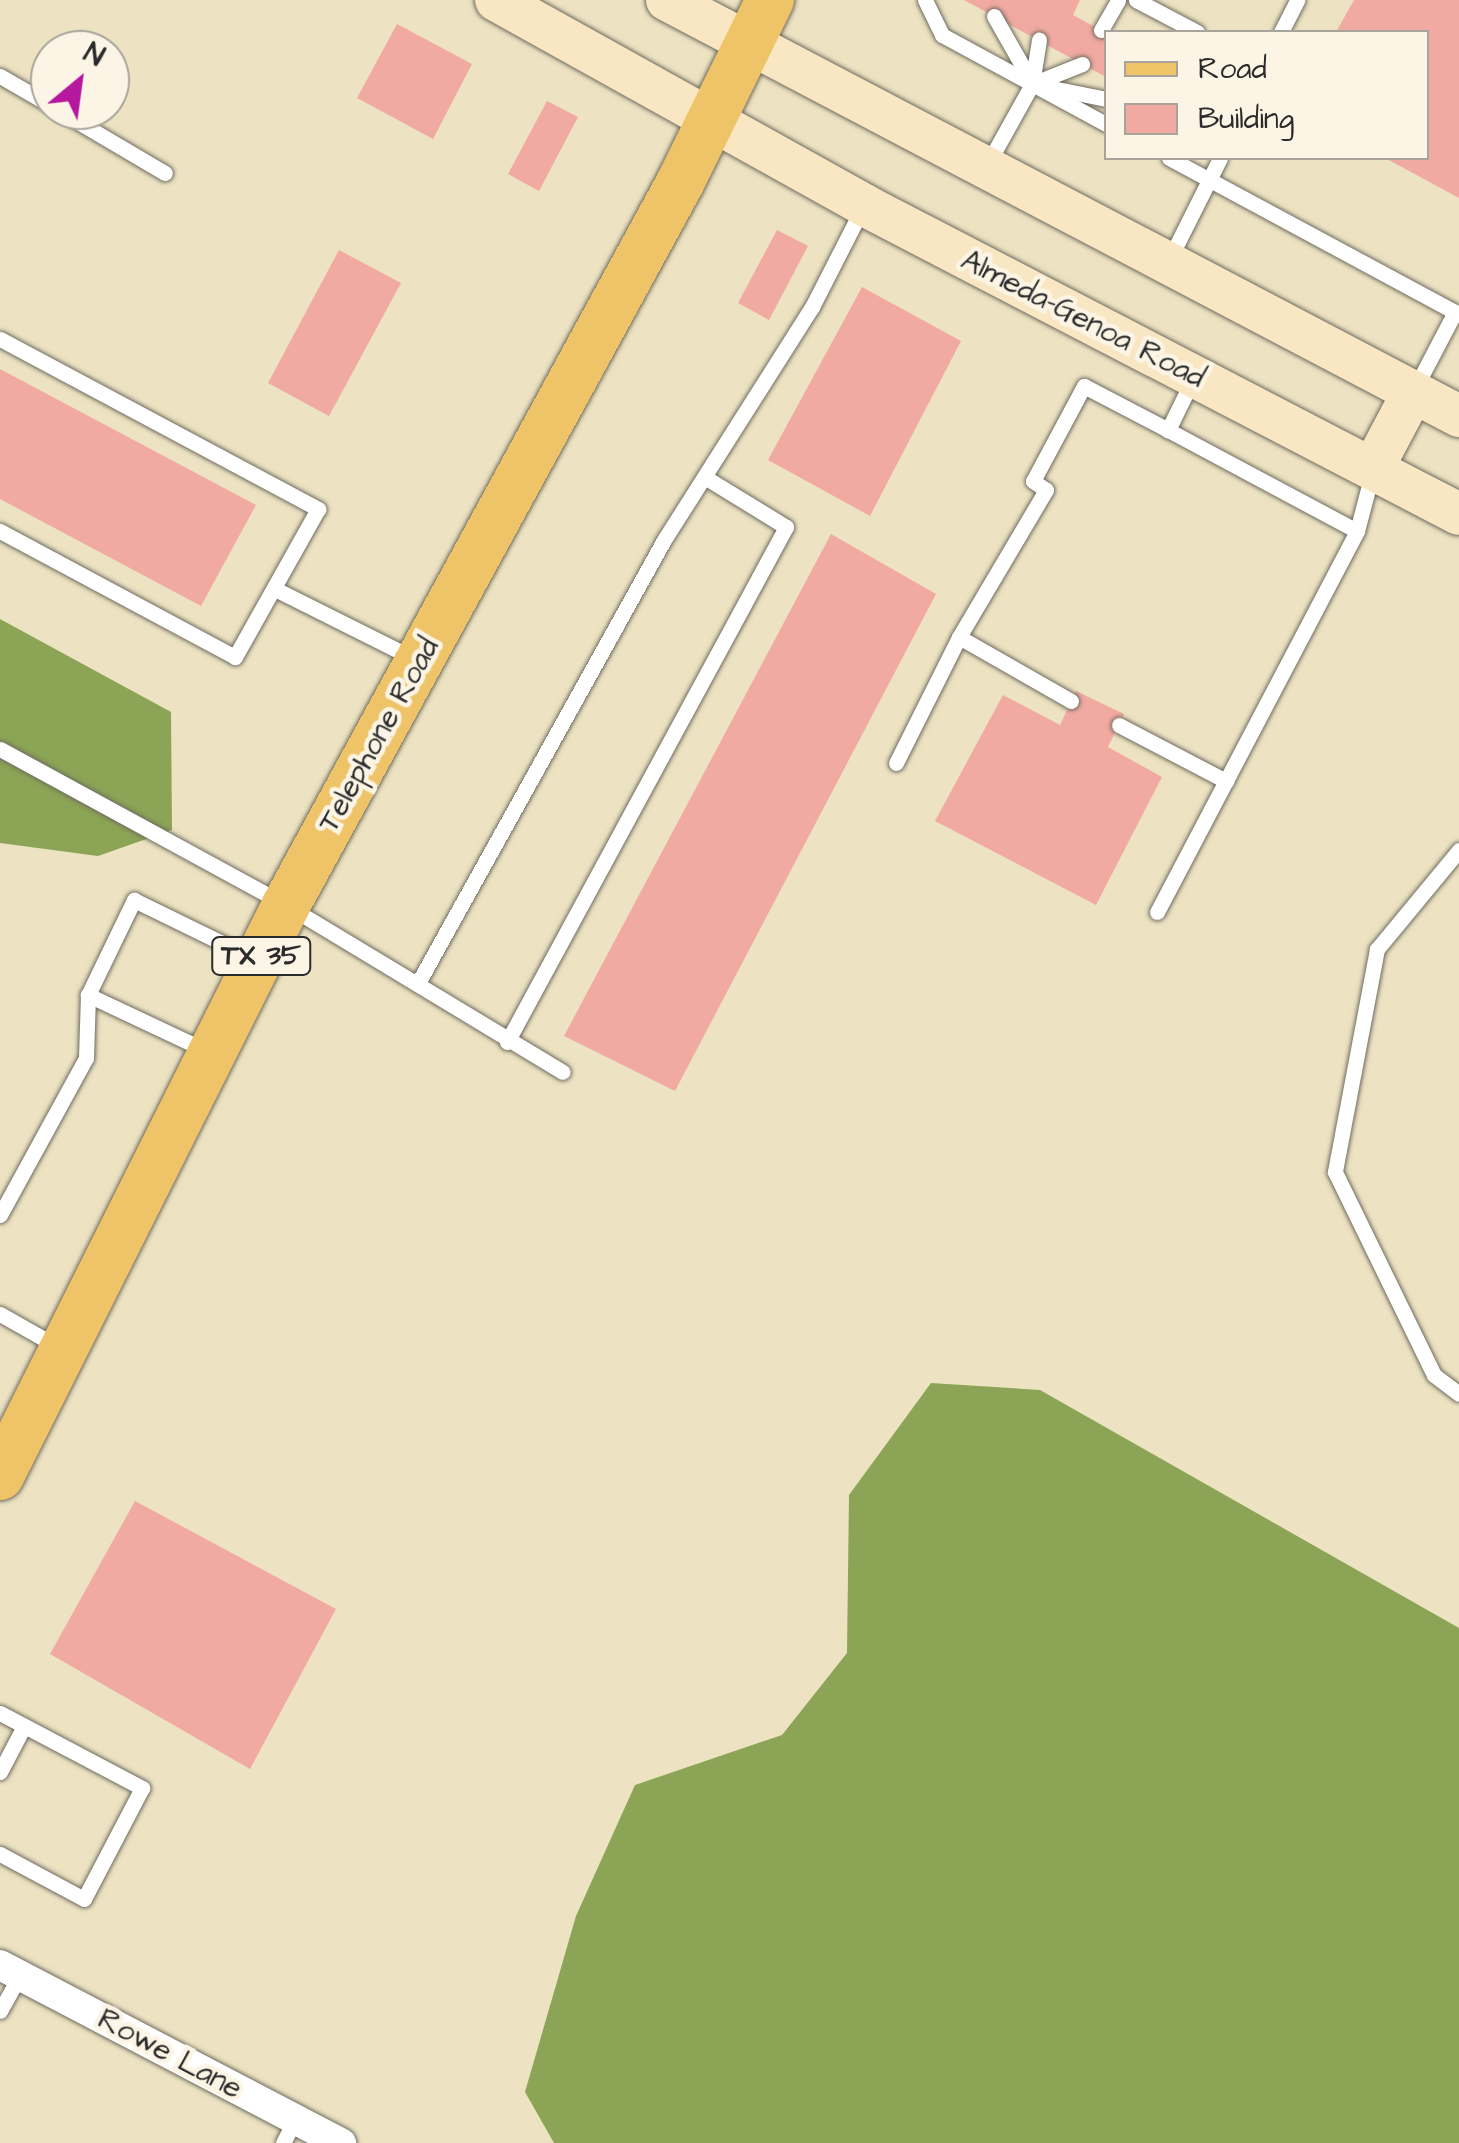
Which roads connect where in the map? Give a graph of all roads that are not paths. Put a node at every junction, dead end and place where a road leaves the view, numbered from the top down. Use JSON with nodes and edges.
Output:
{"nodes":[{"id":1,"x":496,"y":0,"type":"edge"},
{"id":2,"x":667,"y":0,"type":"edge"},
{"id":3,"x":770,"y":0,"type":"edge"},
{"id":4,"x":925,"y":0,"type":"edge"},
{"id":5,"x":1118,"y":0,"type":"edge"},
{"id":6,"x":1136,"y":0,"type":"edge"},
{"id":7,"x":1297,"y":0,"type":"edge"},
{"id":8,"x":994,"y":16,"type":"dead end"},
{"id":9,"x":1166,"y":16,"type":"junction"},
{"id":10,"x":1101,"y":30,"type":"dead end"},
{"id":11,"x":1158,"y":30,"type":"edge"},
{"id":12,"x":1193,"y":30,"type":"edge"},
{"id":13,"x":1282,"y":30,"type":"edge"},
{"id":14,"x":1038,"y":40,"type":"dead end"},
{"id":15,"x":748,"y":44,"type":"junction"},
{"id":16,"x":1082,"y":64,"type":"dead end"},
{"id":17,"x":0,"y":76,"type":"edge"},
{"id":18,"x":1032,"y":84,"type":"junction"},
{"id":19,"x":1104,"y":88,"type":"edge"},
{"id":20,"x":30,"y":94,"type":"edge"},
{"id":21,"x":1104,"y":99,"type":"edge"},
{"id":22,"x":711,"y":118,"type":"junction"},
{"id":23,"x":1104,"y":123,"type":"edge"},
{"id":24,"x":92,"y":130,"type":"edge"},
{"id":25,"x":1173,"y":160,"type":"edge"},
{"id":26,"x":1219,"y":160,"type":"edge"},
{"id":27,"x":986,"y":168,"type":"junction"},
{"id":28,"x":164,"y":173,"type":"dead end"},
{"id":29,"x":1212,"y":180,"type":"junction"},
{"id":30,"x":864,"y":205,"type":"junction"},
{"id":31,"x":1167,"y":263,"type":"junction"},
{"id":32,"x":1457,"y":312,"type":"edge"},
{"id":33,"x":0,"y":339,"type":"edge"},
{"id":34,"x":1194,"y":377,"type":"junction"},
{"id":35,"x":1413,"y":392,"type":"junction"},
{"id":36,"x":1459,"y":416,"type":"edge"},
{"id":37,"x":1168,"y":430,"type":"junction"},
{"id":38,"x":1373,"y":468,"type":"junction"},
{"id":39,"x":708,"y":480,"type":"junction"},
{"id":40,"x":1459,"y":514,"type":"edge"},
{"id":41,"x":0,"y":531,"type":"edge"},
{"id":42,"x":1356,"y":531,"type":"junction"},
{"id":43,"x":275,"y":589,"type":"junction"},
{"id":44,"x":958,"y":637,"type":"junction"},
{"id":45,"x":419,"y":661,"type":"junction"},
{"id":46,"x":1072,"y":700,"type":"dead end"},
{"id":47,"x":1119,"y":726,"type":"dead end"},
{"id":48,"x":0,"y":749,"type":"edge"},
{"id":49,"x":896,"y":763,"type":"dead end"},
{"id":50,"x":1226,"y":781,"type":"junction"},
{"id":51,"x":1459,"y":850,"type":"edge"},
{"id":52,"x":286,"y":905,"type":"junction"},
{"id":53,"x":1157,"y":912,"type":"dead end"},
{"id":54,"x":259,"y":961,"type":"junction"},
{"id":55,"x":418,"y":983,"type":"junction"},
{"id":56,"x":88,"y":995,"type":"junction"},
{"id":57,"x":507,"y":1042,"type":"junction"},
{"id":58,"x":213,"y":1054,"type":"junction"},
{"id":59,"x":563,"y":1072,"type":"dead end"},
{"id":60,"x":0,"y":1215,"type":"edge"},
{"id":61,"x":0,"y":1314,"type":"edge"},
{"id":62,"x":66,"y":1352,"type":"junction"},
{"id":63,"x":1459,"y":1394,"type":"edge"},
{"id":64,"x":0,"y":1476,"type":"edge"},
{"id":65,"x":0,"y":1712,"type":"edge"},
{"id":66,"x":24,"y":1726,"type":"junction"},
{"id":67,"x":0,"y":1772,"type":"edge"},
{"id":68,"x":0,"y":1854,"type":"edge"},
{"id":69,"x":10,"y":1970,"type":"edge"},
{"id":70,"x":0,"y":2011,"type":"edge"},
{"id":71,"x":288,"y":2131,"type":"edge"},
{"id":72,"x":340,"y":2143,"type":"edge"}],
"edges":[{"from":1,"to":22,"type":"main road","name":"Almeda-Genoa Road"},
{"from":2,"to":15,"type":"main road"},
{"from":3,"to":15,"type":"main road","name":"Telephone Road","number":"TX 35"},
{"from":4,"to":18,"type":"lane"},
{"from":5,"to":10,"type":"lane"},
{"from":6,"to":9,"type":"lane"},
{"from":7,"to":13,"type":"lane"},
{"from":8,"to":18,"type":"lane"},
{"from":9,"to":11,"type":"lane"},
{"from":9,"to":12,"type":"lane"},
{"from":14,"to":18,"type":"lane"},
{"from":15,"to":22,"type":"main road","name":"Telephone Road","number":"TX 35"},
{"from":15,"to":27,"type":"main road"},
{"from":16,"to":18,"type":"lane"},
{"from":17,"to":20,"type":"lane"},
{"from":18,"to":19,"type":"lane"},
{"from":18,"to":21,"type":"lane"},
{"from":18,"to":23,"type":"lane"},
{"from":18,"to":27,"type":"lane"},
{"from":22,"to":30,"type":"main road","name":"Almeda-Genoa Road"},
{"from":22,"to":45,"type":"main road","name":"Telephone Road","number":"TX 35"},
{"from":24,"to":28,"type":"lane"},
{"from":25,"to":29,"type":"lane"},
{"from":26,"to":29,"type":"lane"},
{"from":27,"to":31,"type":"main road"},
{"from":29,"to":31,"type":"lane"},
{"from":29,"to":32,"type":"lane"},
{"from":30,"to":34,"type":"main road","name":"Almeda-Genoa Road"},
{"from":30,"to":39,"type":"lane"},
{"from":31,"to":35,"type":"main road"},
{"from":32,"to":35,"type":"lane"},
{"from":33,"to":43,"type":"lane"},
{"from":34,"to":37,"type":"lane"},
{"from":34,"to":38,"type":"main road","name":"Almeda-Genoa Road"},
{"from":35,"to":36,"type":"main road"},
{"from":35,"to":38,"type":"main road"},
{"from":37,"to":42,"type":"lane"},
{"from":37,"to":44,"type":"lane"},
{"from":38,"to":40,"type":"main road","name":"Almeda-Genoa Road"},
{"from":38,"to":42,"type":"lane"},
{"from":39,"to":55,"type":"lane"},
{"from":39,"to":57,"type":"lane"},
{"from":41,"to":43,"type":"lane"},
{"from":42,"to":50,"type":"lane"},
{"from":43,"to":45,"type":"lane"},
{"from":44,"to":46,"type":"lane"},
{"from":44,"to":49,"type":"lane"},
{"from":45,"to":52,"type":"main road","name":"Telephone Road","number":"TX 35"},
{"from":47,"to":50,"type":"lane"},
{"from":48,"to":52,"type":"lane"},
{"from":50,"to":53,"type":"lane"},
{"from":51,"to":63,"type":"lane"},
{"from":52,"to":54,"type":"main road","name":"Telephone Road","number":"TX 35"},
{"from":52,"to":55,"type":"lane"},
{"from":54,"to":56,"type":"lane"},
{"from":54,"to":58,"type":"main road","name":"Telephone Road","number":"TX 35"},
{"from":55,"to":57,"type":"lane"},
{"from":56,"to":58,"type":"lane"},
{"from":56,"to":60,"type":"lane"},
{"from":57,"to":59,"type":"lane"},
{"from":58,"to":62,"type":"main road","name":"Telephone Road","number":"TX 35"},
{"from":61,"to":62,"type":"lane"},
{"from":62,"to":64,"type":"main road","name":"Telephone Road","number":"TX 35"},
{"from":65,"to":66,"type":"lane"},
{"from":66,"to":67,"type":"lane"},
{"from":66,"to":68,"type":"lane"},
{"from":69,"to":70,"type":"lane"},
{"from":69,"to":71,"type":"street","name":"Rowe Lane"},
{"from":71,"to":72,"type":"street","name":"Rowe Lane"}]}
